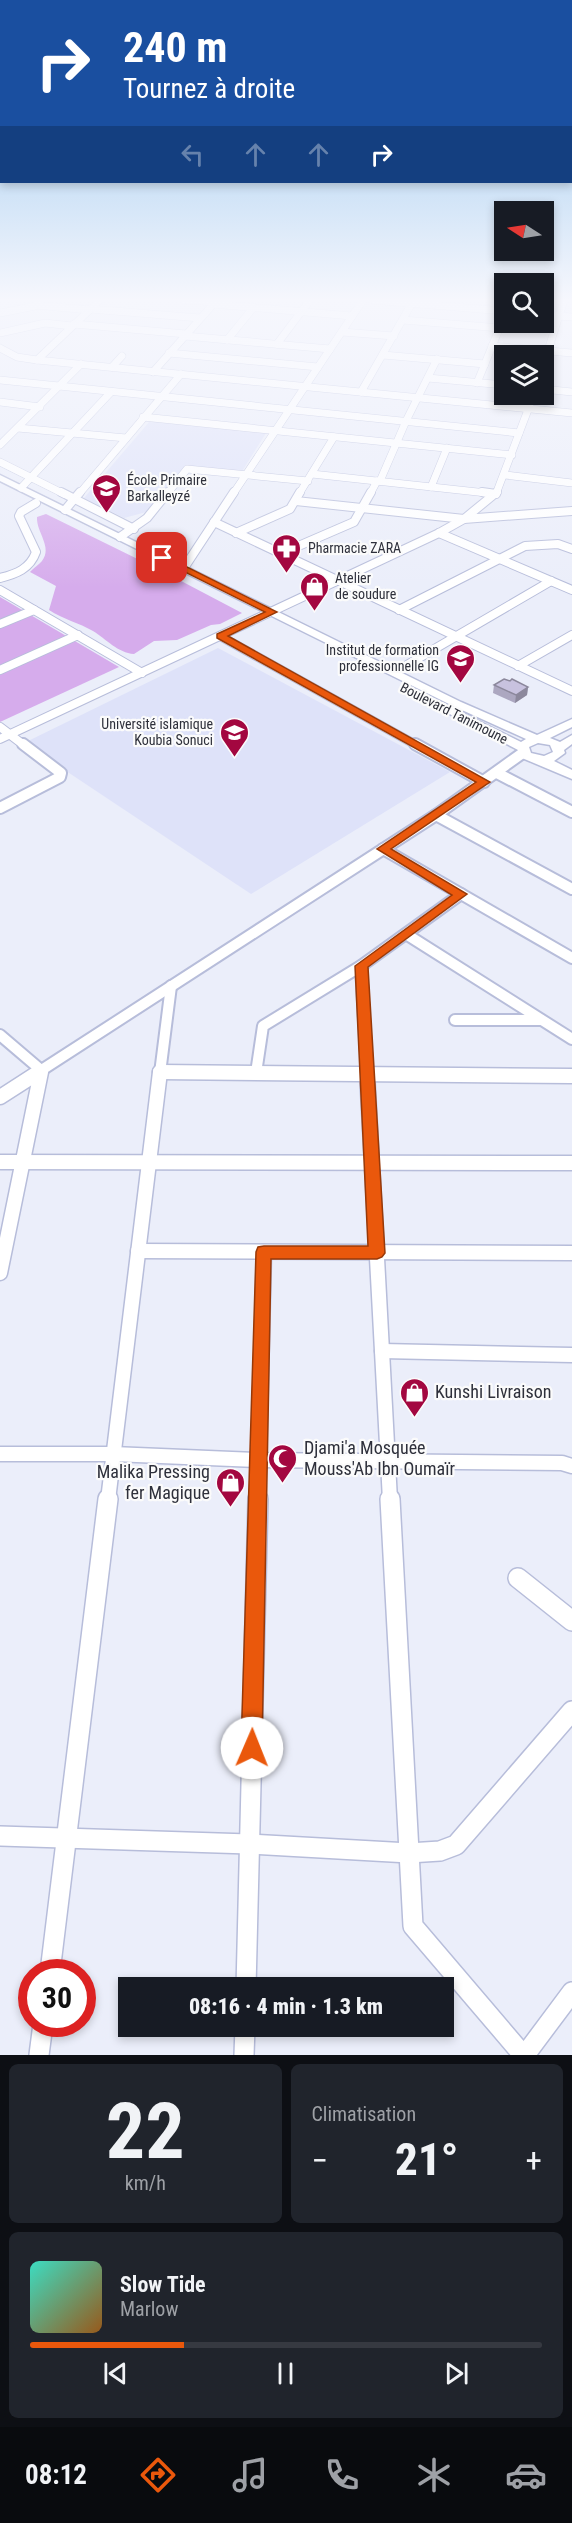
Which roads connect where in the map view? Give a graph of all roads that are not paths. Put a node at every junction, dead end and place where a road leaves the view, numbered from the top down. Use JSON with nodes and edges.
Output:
{"nodes":[{"id":1,"x":51,"y":396,"type":"edge"},
{"id":2,"x":107,"y":396,"type":"edge"},
{"id":3,"x":150,"y":396,"type":"edge"},
{"id":4,"x":299,"y":396,"type":"edge"},
{"id":5,"x":405,"y":396,"type":"edge"},
{"id":6,"x":161,"y":397,"type":"junction"},
{"id":7,"x":418,"y":397,"type":"junction"},
{"id":8,"x":0,"y":402,"type":"edge"},
{"id":9,"x":529,"y":405,"type":"edge"},
{"id":10,"x":40,"y":407,"type":"junction"},
{"id":11,"x":528,"y":408,"type":"junction"},
{"id":12,"x":290,"y":410,"type":"junction"},
{"id":13,"x":572,"y":413,"type":"edge"},
{"id":14,"x":144,"y":417,"type":"junction"},
{"id":15,"x":406,"y":422,"type":"junction"},
{"id":16,"x":18,"y":428,"type":"junction"},
{"id":17,"x":275,"y":431,"type":"junction"},
{"id":18,"x":72,"y":433,"type":"junction"},
{"id":19,"x":519,"y":433,"type":"junction"},
{"id":20,"x":334,"y":437,"type":"junction"},
{"id":21,"x":126,"y":438,"type":"junction"},
{"id":22,"x":396,"y":443,"type":"junction"},
{"id":23,"x":0,"y":445,"type":"edge"},
{"id":24,"x":447,"y":448,"type":"junction"},
{"id":25,"x":512,"y":454,"type":"junction"},
{"id":26,"x":0,"y":462,"type":"edge"},
{"id":27,"x":246,"y":474,"type":"junction"},
{"id":28,"x":505,"y":475,"type":"junction"},
{"id":29,"x":31,"y":477,"type":"junction"},
{"id":30,"x":310,"y":477,"type":"junction"},
{"id":31,"x":0,"y":478,"type":"edge"},
{"id":32,"x":379,"y":481,"type":"junction"},
{"id":33,"x":572,"y":483,"type":"edge"},
{"id":34,"x":0,"y":485,"type":"edge"},
{"id":35,"x":431,"y":487,"type":"junction"},
{"id":36,"x":21,"y":488,"type":"junction"},
{"id":37,"x":496,"y":494,"type":"junction"},
{"id":38,"x":74,"y":498,"type":"junction"},
{"id":39,"x":296,"y":501,"type":"junction"},
{"id":40,"x":36,"y":503,"type":"junction"},
{"id":41,"x":363,"y":508,"type":"junction"},
{"id":42,"x":64,"y":510,"type":"junction"},
{"id":43,"x":572,"y":511,"type":"edge"},
{"id":44,"x":464,"y":519,"type":"junction"},
{"id":45,"x":214,"y":522,"type":"junction"},
{"id":46,"x":134,"y":529,"type":"junction"},
{"id":47,"x":236,"y":533,"type":"junction"},
{"id":48,"x":439,"y":533,"type":"junction"},
{"id":49,"x":120,"y":537,"type":"junction"},
{"id":50,"x":572,"y":549,"type":"edge"},
{"id":51,"x":280,"y":554,"type":"junction"},
{"id":52,"x":499,"y":559,"type":"junction"},
{"id":53,"x":184,"y":568,"type":"junction"},
{"id":54,"x":0,"y":578,"type":"edge"},
{"id":55,"x":337,"y":581,"type":"junction"},
{"id":56,"x":551,"y":581,"type":"junction"},
{"id":57,"x":0,"y":590,"type":"edge"},
{"id":58,"x":572,"y":590,"type":"edge"},
{"id":59,"x":34,"y":610,"type":"junction"},
{"id":60,"x":399,"y":610,"type":"junction"},
{"id":61,"x":269,"y":614,"type":"junction"},
{"id":62,"x":0,"y":624,"type":"edge"},
{"id":63,"x":78,"y":635,"type":"junction"},
{"id":64,"x":572,"y":635,"type":"edge"},
{"id":65,"x":220,"y":636,"type":"junction"},
{"id":66,"x":456,"y":637,"type":"junction"},
{"id":67,"x":518,"y":666,"type":"junction"},
{"id":68,"x":0,"y":670,"type":"edge"},
{"id":69,"x":395,"y":672,"type":"junction"},
{"id":70,"x":142,"y":673,"type":"junction"},
{"id":71,"x":572,"y":691,"type":"edge"},
{"id":72,"x":572,"y":722,"type":"edge"},
{"id":73,"x":0,"y":727,"type":"edge"},
{"id":74,"x":11,"y":734,"type":"junction"},
{"id":75,"x":0,"y":739,"type":"edge"},
{"id":76,"x":537,"y":739,"type":"junction"},
{"id":77,"x":572,"y":739,"type":"edge"},
{"id":78,"x":559,"y":749,"type":"junction"},
{"id":79,"x":523,"y":750,"type":"junction"},
{"id":80,"x":572,"y":757,"type":"edge"},
{"id":81,"x":541,"y":760,"type":"junction"},
{"id":82,"x":507,"y":765,"type":"junction"},
{"id":83,"x":496,"y":773,"type":"junction"},
{"id":84,"x":572,"y":775,"type":"edge"},
{"id":85,"x":484,"y":782,"type":"junction"},
{"id":86,"x":0,"y":808,"type":"edge"},
{"id":87,"x":572,"y":812,"type":"edge"},
{"id":88,"x":436,"y":815,"type":"junction"},
{"id":89,"x":383,"y":849,"type":"junction"},
{"id":90,"x":572,"y":889,"type":"edge"},
{"id":91,"x":461,"y":894,"type":"junction"},
{"id":92,"x":406,"y":934,"type":"junction"},
{"id":93,"x":572,"y":958,"type":"edge"},
{"id":94,"x":362,"y":966,"type":"junction"},
{"id":95,"x":171,"y":987,"type":"junction"},
{"id":96,"x":455,"y":1020,"type":"dead end"},
{"id":97,"x":543,"y":1020,"type":"junction"},
{"id":98,"x":0,"y":1035,"type":"edge"},
{"id":99,"x":572,"y":1039,"type":"edge"},
{"id":100,"x":41,"y":1070,"type":"junction"},
{"id":101,"x":160,"y":1072,"type":"junction"},
{"id":102,"x":256,"y":1073,"type":"junction"},
{"id":103,"x":367,"y":1074,"type":"junction"},
{"id":104,"x":572,"y":1076,"type":"edge"},
{"id":105,"x":0,"y":1096,"type":"edge"},
{"id":106,"x":0,"y":1162,"type":"edge"},
{"id":107,"x":22,"y":1162,"type":"junction"},
{"id":108,"x":149,"y":1162,"type":"junction"},
{"id":109,"x":372,"y":1163,"type":"junction"},
{"id":110,"x":572,"y":1163,"type":"edge"},
{"id":111,"x":138,"y":1251,"type":"junction"},
{"id":112,"x":264,"y":1252,"type":"junction"},
{"id":113,"x":377,"y":1253,"type":"junction"},
{"id":114,"x":572,"y":1253,"type":"edge"},
{"id":115,"x":0,"y":1273,"type":"edge"},
{"id":116,"x":382,"y":1351,"type":"junction"},
{"id":117,"x":572,"y":1355,"type":"edge"},
{"id":118,"x":0,"y":1454,"type":"edge"},
{"id":119,"x":113,"y":1454,"type":"junction"},
{"id":120,"x":258,"y":1461,"type":"junction"},
{"id":121,"x":388,"y":1462,"type":"junction"},
{"id":122,"x":572,"y":1466,"type":"edge"},
{"id":123,"x":518,"y":1578,"type":"dead end"},
{"id":124,"x":572,"y":1621,"type":"edge"},
{"id":125,"x":572,"y":1711,"type":"edge"},
{"id":126,"x":0,"y":1836,"type":"edge"},
{"id":127,"x":66,"y":1839,"type":"junction"},
{"id":128,"x":249,"y":1844,"type":"junction"},
{"id":129,"x":409,"y":1853,"type":"junction"},
{"id":130,"x":52,"y":1959,"type":"edge"},
{"id":131,"x":246,"y":1977,"type":"edge"},
{"id":132,"x":572,"y":1992,"type":"edge"},
{"id":133,"x":41,"y":2037,"type":"edge"},
{"id":134,"x":245,"y":2037,"type":"edge"},
{"id":135,"x":39,"y":2055,"type":"edge"},
{"id":136,"x":244,"y":2055,"type":"edge"},
{"id":137,"x":524,"y":2055,"type":"edge"}],
"edges":[{"from":1,"to":10,"type":"street"},
{"from":2,"to":18,"type":"street"},
{"from":3,"to":6,"type":"street"},
{"from":4,"to":12,"type":"street"},
{"from":5,"to":7,"type":"street"},
{"from":6,"to":12,"type":"street"},
{"from":6,"to":14,"type":"street"},
{"from":7,"to":11,"type":"street"},
{"from":7,"to":15,"type":"street"},
{"from":8,"to":10,"type":"street"},
{"from":9,"to":11,"type":"street"},
{"from":10,"to":16,"type":"street"},
{"from":11,"to":13,"type":"street"},
{"from":11,"to":19,"type":"street"},
{"from":12,"to":15,"type":"street"},
{"from":12,"to":17,"type":"street"},
{"from":14,"to":17,"type":"street"},
{"from":14,"to":21,"type":"street"},
{"from":15,"to":19,"type":"street"},
{"from":15,"to":22,"type":"street"},
{"from":16,"to":18,"type":"street"},
{"from":16,"to":23,"type":"street"},
{"from":17,"to":20,"type":"street"},
{"from":17,"to":27,"type":"street"},
{"from":18,"to":21,"type":"street"},
{"from":18,"to":29,"type":"street"},
{"from":19,"to":25,"type":"street"},
{"from":20,"to":22,"type":"street"},
{"from":20,"to":30,"type":"street"},
{"from":21,"to":38,"type":"street"},
{"from":22,"to":24,"type":"street"},
{"from":22,"to":32,"type":"street"},
{"from":24,"to":25,"type":"street"},
{"from":24,"to":35,"type":"street"},
{"from":25,"to":28,"type":"street"},
{"from":26,"to":29,"type":"street"},
{"from":27,"to":30,"type":"street"},
{"from":27,"to":45,"type":"street"},
{"from":27,"to":46,"type":"street"},
{"from":28,"to":33,"type":"street"},
{"from":28,"to":37,"type":"street"},
{"from":29,"to":36,"type":"street"},
{"from":29,"to":38,"type":"street"},
{"from":30,"to":32,"type":"street"},
{"from":30,"to":39,"type":"street"},
{"from":31,"to":36,"type":"main road","name":"Boulevard Tanimoune"},
{"from":32,"to":35,"type":"street"},
{"from":32,"to":41,"type":"street"},
{"from":34,"to":40,"type":"main road","name":"Boulevard Tanimoune"},
{"from":35,"to":37,"type":"street"},
{"from":36,"to":42,"type":"main road","name":"Boulevard Tanimoune"},
{"from":37,"to":44,"type":"street"},
{"from":38,"to":42,"type":"street"},
{"from":38,"to":46,"type":"street"},
{"from":39,"to":41,"type":"street"},
{"from":39,"to":47,"type":"street"},
{"from":40,"to":54,"type":"street"},
{"from":40,"to":61,"type":"main road","name":"Boulevard Tanimoune"},
{"from":41,"to":44,"type":"street"},
{"from":41,"to":51,"type":"street"},
{"from":42,"to":49,"type":"main road","name":"Boulevard Tanimoune"},
{"from":43,"to":44,"type":"street"},
{"from":44,"to":48,"type":"street"},
{"from":45,"to":47,"type":"street"},
{"from":45,"to":53,"type":"street"},
{"from":46,"to":49,"type":"street"},
{"from":47,"to":51,"type":"street"},
{"from":48,"to":52,"type":"street"},
{"from":48,"to":55,"type":"street"},
{"from":49,"to":53,"type":"main road","name":"Boulevard Tanimoune"},
{"from":50,"to":52,"type":"street"},
{"from":51,"to":55,"type":"street"},
{"from":52,"to":56,"type":"street"},
{"from":52,"to":60,"type":"street"},
{"from":53,"to":61,"type":"main road","name":"Boulevard Tanimoune"},
{"from":55,"to":60,"type":"street"},
{"from":55,"to":61,"type":"street"},
{"from":56,"to":58,"type":"street"},
{"from":56,"to":66,"type":"street"},
{"from":57,"to":59,"type":"street"},
{"from":59,"to":62,"type":"street"},
{"from":59,"to":63,"type":"street"},
{"from":60,"to":66,"type":"street"},
{"from":61,"to":65,"type":"street"},
{"from":61,"to":69,"type":"main road","name":"Boulevard Tanimoune"},
{"from":61,"to":79,"type":"main road","name":"Boulevard Tanimoune"},
{"from":63,"to":68,"type":"street"},
{"from":63,"to":70,"type":"street"},
{"from":64,"to":67,"type":"street"},
{"from":65,"to":70,"type":"street"},
{"from":65,"to":85,"type":"street"},
{"from":66,"to":67,"type":"street"},
{"from":66,"to":69,"type":"street"},
{"from":67,"to":71,"type":"street"},
{"from":69,"to":76,"type":"main road","name":"Boulevard Tanimoune"},
{"from":70,"to":74,"type":"street"},
{"from":72,"to":76,"type":"main road"},
{"from":73,"to":74,"type":"street"},
{"from":74,"to":75,"type":"street"},
{"from":74,"to":86,"type":"street"},
{"from":76,"to":78,"type":"main road","name":"Boulevard Tanimoune"},
{"from":76,"to":79,"type":"main road"},
{"from":77,"to":78,"type":"main road"},
{"from":78,"to":80,"type":"main road"},
{"from":78,"to":81,"type":"main road"},
{"from":79,"to":81,"type":"main road","name":"Boulevard Tanimoune"},
{"from":79,"to":82,"type":"street"},
{"from":81,"to":82,"type":"street"},
{"from":81,"to":84,"type":"main road"},
{"from":82,"to":83,"type":"street"},
{"from":83,"to":85,"type":"street"},
{"from":83,"to":87,"type":"street"},
{"from":85,"to":88,"type":"street"},
{"from":88,"to":89,"type":"street"},
{"from":88,"to":90,"type":"street"},
{"from":89,"to":91,"type":"street"},
{"from":89,"to":95,"type":"street"},
{"from":91,"to":92,"type":"street"},
{"from":91,"to":93,"type":"street"},
{"from":92,"to":94,"type":"street"},
{"from":92,"to":97,"type":"street"},
{"from":94,"to":102,"type":"street"},
{"from":94,"to":103,"type":"street"},
{"from":95,"to":100,"type":"street"},
{"from":95,"to":101,"type":"street"},
{"from":96,"to":97,"type":"street"},
{"from":97,"to":99,"type":"street"},
{"from":98,"to":100,"type":"street"},
{"from":100,"to":105,"type":"street"},
{"from":100,"to":107,"type":"street"},
{"from":101,"to":102,"type":"street"},
{"from":101,"to":108,"type":"street"},
{"from":102,"to":103,"type":"street"},
{"from":103,"to":104,"type":"street"},
{"from":103,"to":109,"type":"street"},
{"from":106,"to":107,"type":"street"},
{"from":107,"to":108,"type":"street"},
{"from":107,"to":115,"type":"street"},
{"from":108,"to":109,"type":"street"},
{"from":108,"to":111,"type":"street"},
{"from":109,"to":110,"type":"street"},
{"from":109,"to":113,"type":"street"},
{"from":111,"to":112,"type":"street"},
{"from":111,"to":119,"type":"street"},
{"from":112,"to":113,"type":"street"},
{"from":112,"to":120,"type":"street"},
{"from":113,"to":114,"type":"street"},
{"from":113,"to":116,"type":"street"},
{"from":116,"to":117,"type":"street"},
{"from":116,"to":121,"type":"street"},
{"from":118,"to":119,"type":"street"},
{"from":119,"to":120,"type":"street"},
{"from":119,"to":127,"type":"street"},
{"from":120,"to":121,"type":"street"},
{"from":120,"to":128,"type":"street"},
{"from":121,"to":122,"type":"street"},
{"from":121,"to":129,"type":"street"},
{"from":123,"to":124,"type":"street"},
{"from":125,"to":129,"type":"street"},
{"from":126,"to":127,"type":"street"},
{"from":127,"to":128,"type":"street"},
{"from":127,"to":130,"type":"street"},
{"from":128,"to":129,"type":"street"},
{"from":128,"to":131,"type":"street"},
{"from":129,"to":137,"type":"street"},
{"from":132,"to":137,"type":"street"},
{"from":133,"to":135,"type":"street"},
{"from":134,"to":136,"type":"street"}]}
